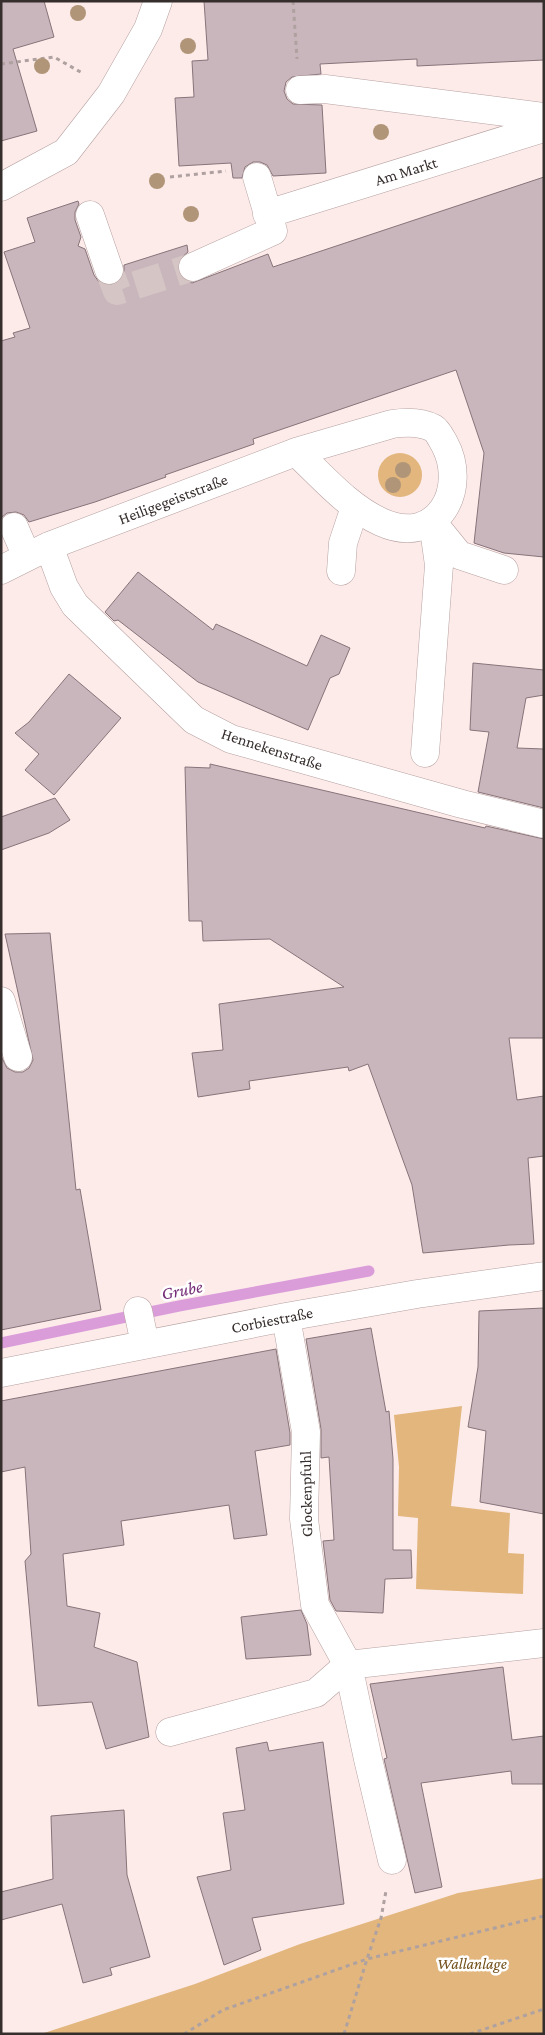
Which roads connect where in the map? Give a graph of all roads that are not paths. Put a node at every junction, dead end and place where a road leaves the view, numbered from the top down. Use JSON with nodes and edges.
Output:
{"nodes":[{"id":1,"x":158,"y":1,"type":"edge"},
{"id":2,"x":300,"y":90,"type":"dead end"},
{"id":3,"x":544,"y":117,"type":"edge"},
{"id":4,"x":544,"y":128,"type":"edge"},
{"id":5,"x":244,"y":174,"type":"road end"},
{"id":6,"x":1,"y":187,"type":"edge"},
{"id":7,"x":268,"y":214,"type":"junction"},
{"id":8,"x":90,"y":215,"type":"dead end"},
{"id":9,"x":193,"y":268,"type":"tunnel mouth"},
{"id":10,"x":108,"y":270,"type":"tunnel mouth"},
{"id":11,"x":296,"y":452,"type":"junction"},
{"id":12,"x":356,"y":507,"type":"junction"},
{"id":13,"x":432,"y":522,"type":"junction"},
{"id":14,"x":14,"y":527,"type":"dead end"},
{"id":15,"x":38,"y":552,"type":"junction"},
{"id":16,"x":1,"y":570,"type":"edge"},
{"id":17,"x":504,"y":570,"type":"dead end"},
{"id":18,"x":341,"y":571,"type":"dead end"},
{"id":19,"x":424,"y":753,"type":"dead end"},
{"id":20,"x":544,"y":824,"type":"edge"},
{"id":21,"x":1,"y":1001,"type":"edge"},
{"id":22,"x":18,"y":1057,"type":"dead end"},
{"id":23,"x":544,"y":1276,"type":"edge"},
{"id":24,"x":286,"y":1317,"type":"junction"},
{"id":25,"x":1,"y":1373,"type":"edge"},
{"id":26,"x":544,"y":1643,"type":"edge"},
{"id":27,"x":348,"y":1665,"type":"junction"},
{"id":28,"x":170,"y":1732,"type":"dead end"},
{"id":29,"x":392,"y":1860,"type":"road end"}],
"edges":[{"from":1,"to":6,"type":"street"},
{"from":2,"to":3,"type":"street"},
{"from":4,"to":7,"type":"street","name":"Am Markt"},
{"from":5,"to":7,"type":"street"},
{"from":7,"to":9,"type":"street"},
{"from":8,"to":10,"type":"street"},
{"from":11,"to":12,"type":"street"},
{"from":11,"to":13,"type":"street","name":"Heiligegeiststraße"},
{"from":11,"to":15,"type":"street","name":"Heiligegeiststraße"},
{"from":12,"to":13,"type":"street"},
{"from":12,"to":18,"type":"street"},
{"from":13,"to":17,"type":"street"},
{"from":13,"to":19,"type":"street"},
{"from":14,"to":15,"type":"street","name":"Hennekenstraße"},
{"from":15,"to":16,"type":"street","name":"Heiligegeiststraße"},
{"from":15,"to":20,"type":"street","name":"Hennekenstraße"},
{"from":21,"to":22,"type":"street"},
{"from":23,"to":24,"type":"street","name":"Corbiestraße"},
{"from":24,"to":25,"type":"street","name":"Corbiestraße"},
{"from":24,"to":27,"type":"street","name":"Glockenpfuhl"},
{"from":26,"to":27,"type":"street"},
{"from":27,"to":28,"type":"street"},
{"from":27,"to":29,"type":"street","name":"Glockenpfuhl"}]}
